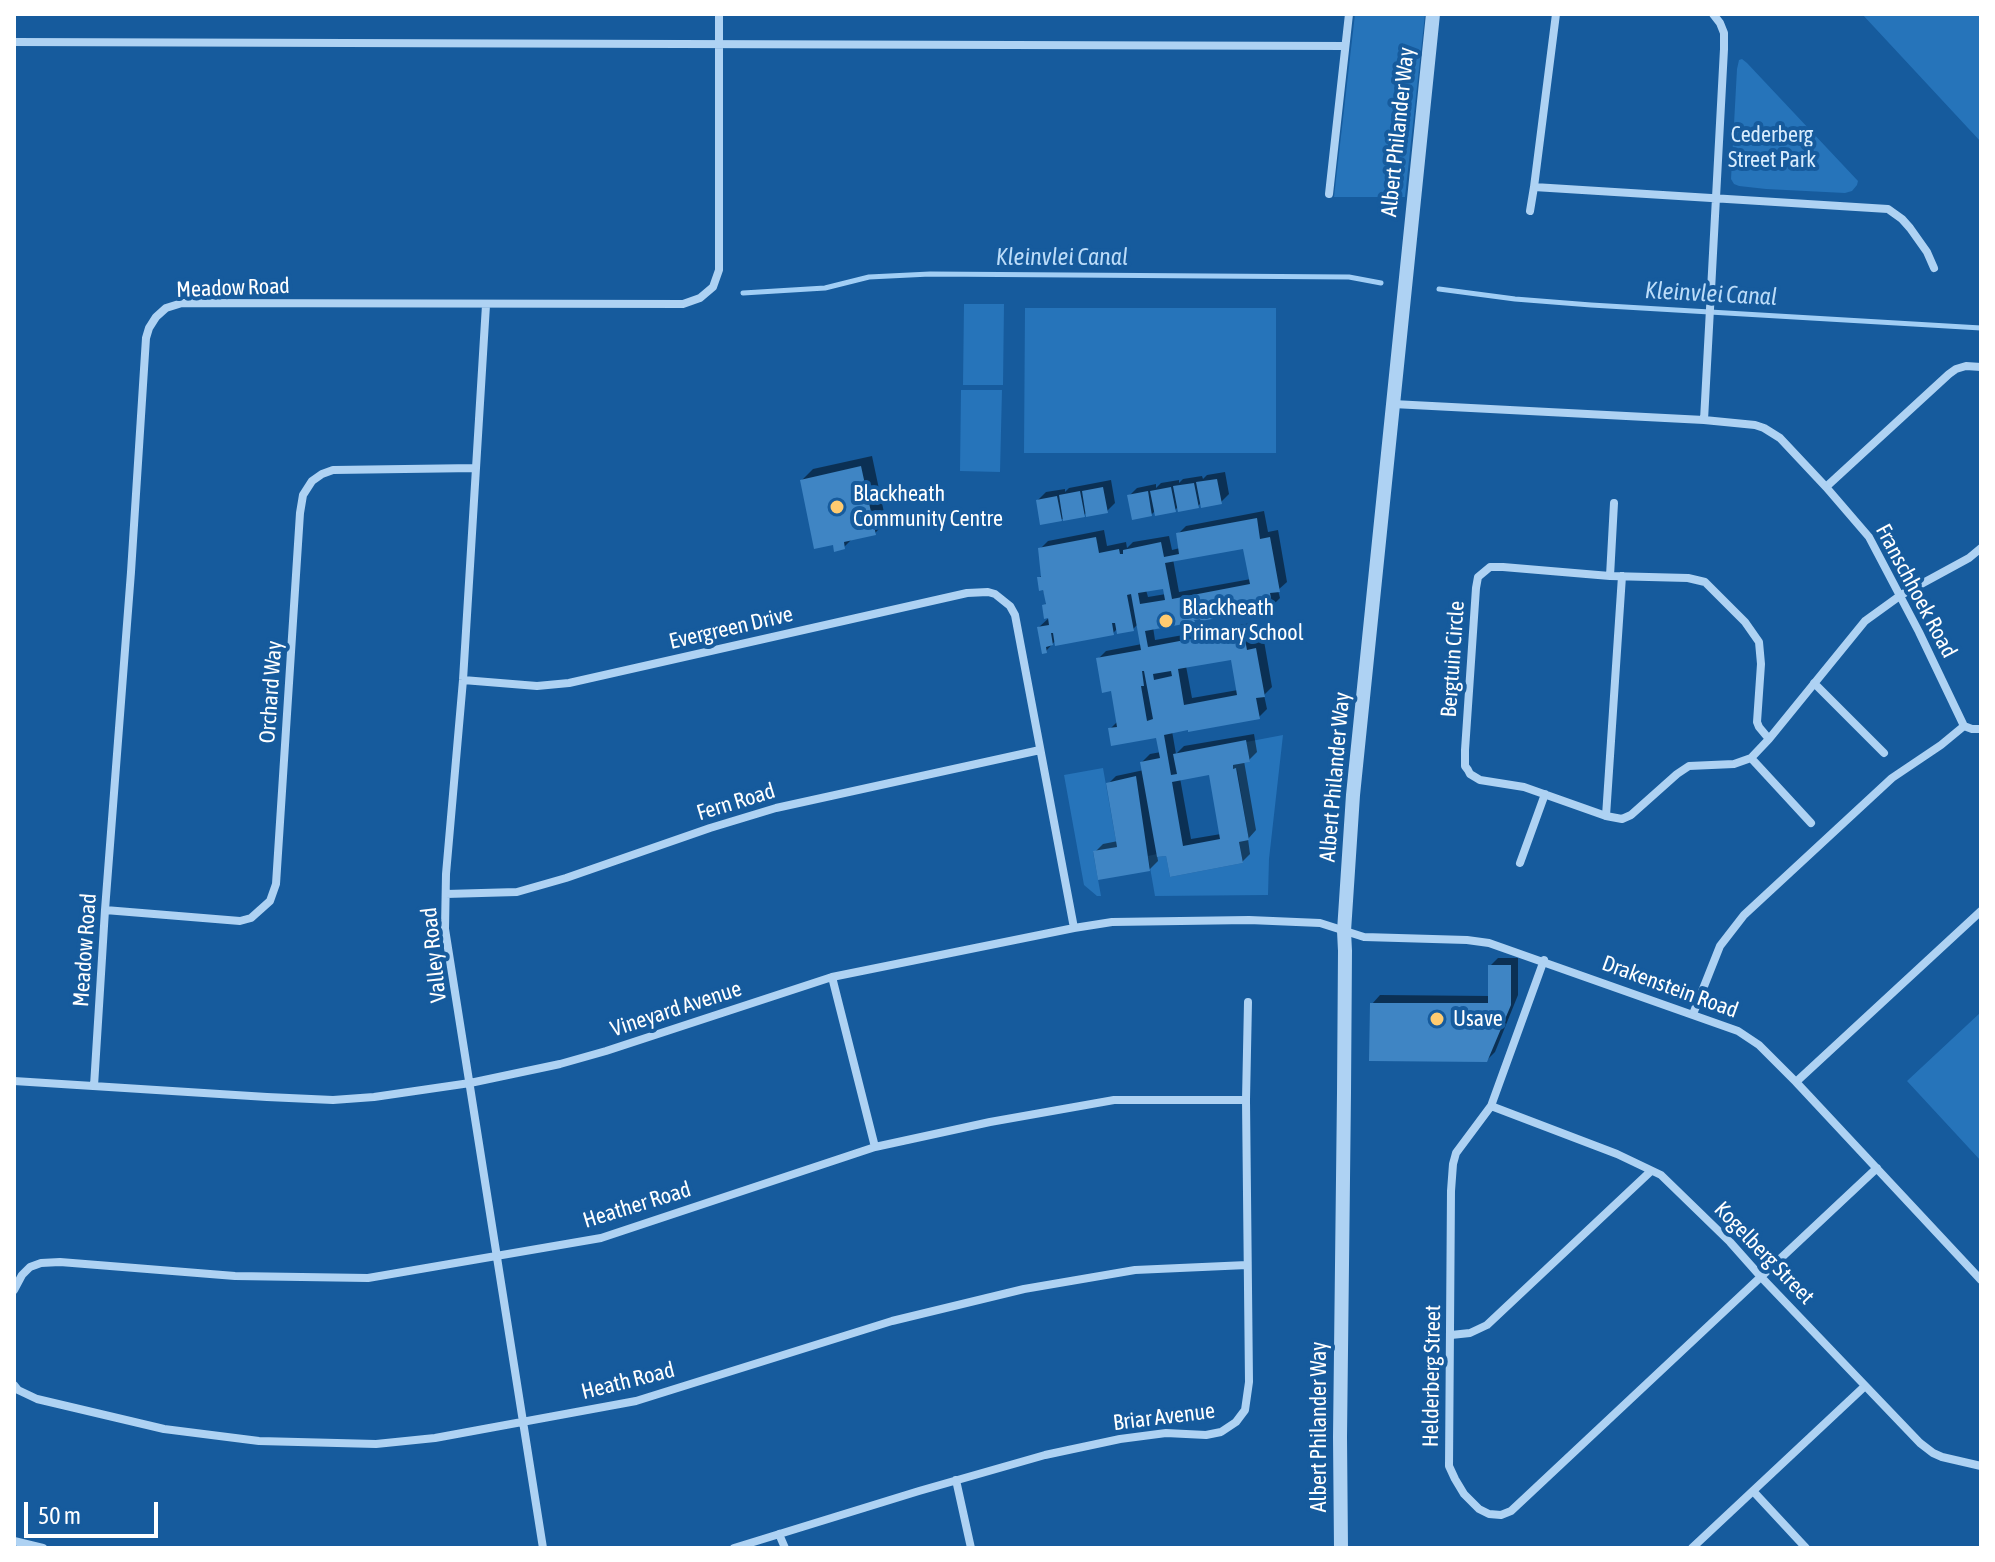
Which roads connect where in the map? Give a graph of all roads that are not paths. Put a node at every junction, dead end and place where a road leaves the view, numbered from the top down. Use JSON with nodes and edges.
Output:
{"nodes":[{"id":1,"x":719,"y":14,"type":"edge"},
{"id":2,"x":1349,"y":14,"type":"edge"},
{"id":3,"x":1433,"y":14,"type":"edge"},
{"id":4,"x":1556,"y":14,"type":"edge"},
{"id":5,"x":1713,"y":14,"type":"edge"},
{"id":6,"x":14,"y":42,"type":"edge"},
{"id":7,"x":718,"y":45,"type":"junction"},
{"id":8,"x":1345,"y":46,"type":"junction"},
{"id":9,"x":1534,"y":187,"type":"junction"},
{"id":10,"x":1329,"y":194,"type":"dead end"},
{"id":11,"x":1716,"y":197,"type":"junction"},
{"id":12,"x":1530,"y":211,"type":"dead end"},
{"id":13,"x":1934,"y":268,"type":"dead end"},
{"id":14,"x":486,"y":305,"type":"junction"},
{"id":15,"x":1981,"y":367,"type":"edge"},
{"id":16,"x":1393,"y":404,"type":"junction"},
{"id":17,"x":1704,"y":420,"type":"junction"},
{"id":18,"x":476,"y":468,"type":"junction"},
{"id":19,"x":1826,"y":487,"type":"junction"},
{"id":20,"x":1614,"y":503,"type":"dead end"},
{"id":21,"x":1981,"y":548,"type":"edge"},
{"id":22,"x":1610,"y":576,"type":"junction"},
{"id":23,"x":1622,"y":576,"type":"junction"},
{"id":24,"x":1901,"y":595,"type":"junction"},
{"id":25,"x":463,"y":680,"type":"junction"},
{"id":26,"x":1814,"y":683,"type":"junction"},
{"id":27,"x":1964,"y":726,"type":"junction"},
{"id":28,"x":1981,"y":729,"type":"edge"},
{"id":29,"x":1769,"y":739,"type":"junction"},
{"id":30,"x":1040,"y":750,"type":"junction"},
{"id":31,"x":1884,"y":753,"type":"dead end"},
{"id":32,"x":1751,"y":758,"type":"junction"},
{"id":33,"x":1545,"y":794,"type":"junction"},
{"id":34,"x":1606,"y":816,"type":"junction"},
{"id":35,"x":1811,"y":823,"type":"dead end"},
{"id":36,"x":1520,"y":863,"type":"dead end"},
{"id":37,"x":446,"y":894,"type":"junction"},
{"id":38,"x":105,"y":910,"type":"junction"},
{"id":39,"x":1981,"y":911,"type":"edge"},
{"id":40,"x":1074,"y":928,"type":"junction"},
{"id":41,"x":1344,"y":931,"type":"junction"},
{"id":42,"x":1544,"y":960,"type":"junction"},
{"id":43,"x":832,"y":977,"type":"junction"},
{"id":44,"x":1248,"y":1002,"type":"dead end"},
{"id":45,"x":1693,"y":1014,"type":"junction"},
{"id":46,"x":14,"y":1081,"type":"edge"},
{"id":47,"x":1796,"y":1082,"type":"junction"},
{"id":48,"x":470,"y":1083,"type":"junction"},
{"id":49,"x":94,"y":1086,"type":"junction"},
{"id":50,"x":1246,"y":1100,"type":"junction"},
{"id":51,"x":1491,"y":1106,"type":"junction"},
{"id":52,"x":875,"y":1147,"type":"junction"},
{"id":53,"x":1877,"y":1168,"type":"junction"},
{"id":54,"x":1651,"y":1171,"type":"junction"},
{"id":55,"x":498,"y":1255,"type":"junction"},
{"id":56,"x":1247,"y":1265,"type":"junction"},
{"id":57,"x":1762,"y":1278,"type":"junction"},
{"id":58,"x":1981,"y":1280,"type":"edge"},
{"id":59,"x":14,"y":1290,"type":"edge"},
{"id":60,"x":1451,"y":1335,"type":"junction"},
{"id":61,"x":14,"y":1385,"type":"edge"},
{"id":62,"x":1865,"y":1386,"type":"junction"},
{"id":63,"x":525,"y":1422,"type":"junction"},
{"id":64,"x":1981,"y":1466,"type":"edge"},
{"id":65,"x":956,"y":1480,"type":"junction"},
{"id":66,"x":1753,"y":1491,"type":"junction"},
{"id":67,"x":779,"y":1534,"type":"junction"},
{"id":68,"x":14,"y":1541,"type":"edge"},
{"id":69,"x":43,"y":1548,"type":"edge"},
{"id":70,"x":543,"y":1548,"type":"edge"},
{"id":71,"x":734,"y":1548,"type":"edge"},
{"id":72,"x":785,"y":1548,"type":"edge"},
{"id":73,"x":971,"y":1548,"type":"edge"},
{"id":74,"x":1341,"y":1548,"type":"edge"},
{"id":75,"x":1692,"y":1548,"type":"edge"},
{"id":76,"x":1806,"y":1548,"type":"edge"}],
"edges":[{"from":1,"to":7,"type":"street","name":"Meadow Road"},
{"from":2,"to":8,"type":"street"},
{"from":3,"to":16,"type":"street","name":"Albert Philander Way"},
{"from":4,"to":9,"type":"street"},
{"from":5,"to":11,"type":"street"},
{"from":6,"to":7,"type":"street"},
{"from":7,"to":8,"type":"street"},
{"from":7,"to":14,"type":"street","name":"Meadow Road"},
{"from":8,"to":10,"type":"street"},
{"from":9,"to":11,"type":"street"},
{"from":9,"to":12,"type":"street"},
{"from":11,"to":13,"type":"street"},
{"from":11,"to":17,"type":"street"},
{"from":14,"to":18,"type":"street","name":"Valley Road"},
{"from":14,"to":38,"type":"street","name":"Meadow Road"},
{"from":15,"to":19,"type":"street"},
{"from":16,"to":17,"type":"street","name":"Franschhoek Road"},
{"from":16,"to":41,"type":"street","name":"Albert Philander Way"},
{"from":17,"to":19,"type":"street","name":"Franschhoek Road"},
{"from":18,"to":25,"type":"street","name":"Valley Road"},
{"from":18,"to":38,"type":"street","name":"Orchard Way"},
{"from":19,"to":24,"type":"street","name":"Franschhoek Road"},
{"from":20,"to":22,"type":"street"},
{"from":21,"to":24,"type":"street"},
{"from":22,"to":23,"type":"street","name":"Bergtuin Circle"},
{"from":22,"to":33,"type":"street","name":"Bergtuin Circle"},
{"from":23,"to":29,"type":"street","name":"Bergtuin Circle"},
{"from":23,"to":34,"type":"street"},
{"from":24,"to":26,"type":"street"},
{"from":24,"to":27,"type":"street","name":"Franschhoek Road"},
{"from":25,"to":30,"type":"street","name":"Evergreen Drive"},
{"from":25,"to":37,"type":"street","name":"Valley Road"},
{"from":26,"to":29,"type":"street"},
{"from":26,"to":31,"type":"street"},
{"from":27,"to":28,"type":"street"},
{"from":27,"to":45,"type":"street"},
{"from":29,"to":32,"type":"street"},
{"from":30,"to":37,"type":"street","name":"Fern Road"},
{"from":30,"to":40,"type":"street"},
{"from":32,"to":34,"type":"street"},
{"from":32,"to":35,"type":"street"},
{"from":33,"to":34,"type":"street","name":"Bergtuin Circle"},
{"from":33,"to":36,"type":"street"},
{"from":37,"to":48,"type":"street","name":"Valley Road"},
{"from":38,"to":49,"type":"street","name":"Meadow Road"},
{"from":39,"to":47,"type":"street"},
{"from":40,"to":41,"type":"street","name":"Vineyard Avenue"},
{"from":40,"to":43,"type":"street","name":"Vineyard Avenue"},
{"from":41,"to":42,"type":"street","name":"Drakenstein Road"},
{"from":41,"to":74,"type":"street","name":"Albert Philander Way"},
{"from":42,"to":45,"type":"street","name":"Drakenstein Road"},
{"from":42,"to":51,"type":"street","name":"Helderberg Street"},
{"from":43,"to":48,"type":"street","name":"Vineyard Avenue"},
{"from":43,"to":52,"type":"street"},
{"from":44,"to":50,"type":"street","name":"Briar Avenue"},
{"from":45,"to":47,"type":"street","name":"Drakenstein Road"},
{"from":46,"to":49,"type":"street","name":"Vineyard Avenue"},
{"from":47,"to":53,"type":"street","name":"Drakenstein Road"},
{"from":48,"to":49,"type":"street","name":"Vineyard Avenue"},
{"from":48,"to":55,"type":"street","name":"Valley Road"},
{"from":50,"to":52,"type":"street","name":"Heather Road"},
{"from":50,"to":56,"type":"street","name":"Briar Avenue"},
{"from":51,"to":54,"type":"street","name":"Kogelberg Street"},
{"from":51,"to":60,"type":"street","name":"Helderberg Street"},
{"from":52,"to":55,"type":"street","name":"Heather Road"},
{"from":53,"to":57,"type":"street","name":"Helderberg Street"},
{"from":53,"to":58,"type":"street","name":"Drakenstein Road"},
{"from":54,"to":57,"type":"street","name":"Kogelberg Street"},
{"from":54,"to":60,"type":"street"},
{"from":55,"to":59,"type":"street","name":"Heather Road"},
{"from":55,"to":63,"type":"street","name":"Valley Road"},
{"from":56,"to":63,"type":"street","name":"Heath Road"},
{"from":56,"to":65,"type":"street","name":"Briar Avenue"},
{"from":57,"to":60,"type":"street","name":"Helderberg Street"},
{"from":57,"to":62,"type":"street","name":"Kogelberg Street"},
{"from":61,"to":63,"type":"street","name":"Heath Road"},
{"from":62,"to":64,"type":"street","name":"Kogelberg Street"},
{"from":62,"to":66,"type":"street"},
{"from":63,"to":70,"type":"street","name":"Valley Road"},
{"from":65,"to":67,"type":"street","name":"Briar Avenue"},
{"from":65,"to":73,"type":"street"},
{"from":66,"to":75,"type":"street"},
{"from":66,"to":76,"type":"street"},
{"from":67,"to":71,"type":"street","name":"Briar Avenue"},
{"from":67,"to":72,"type":"street"},
{"from":68,"to":69,"type":"street"}]}
